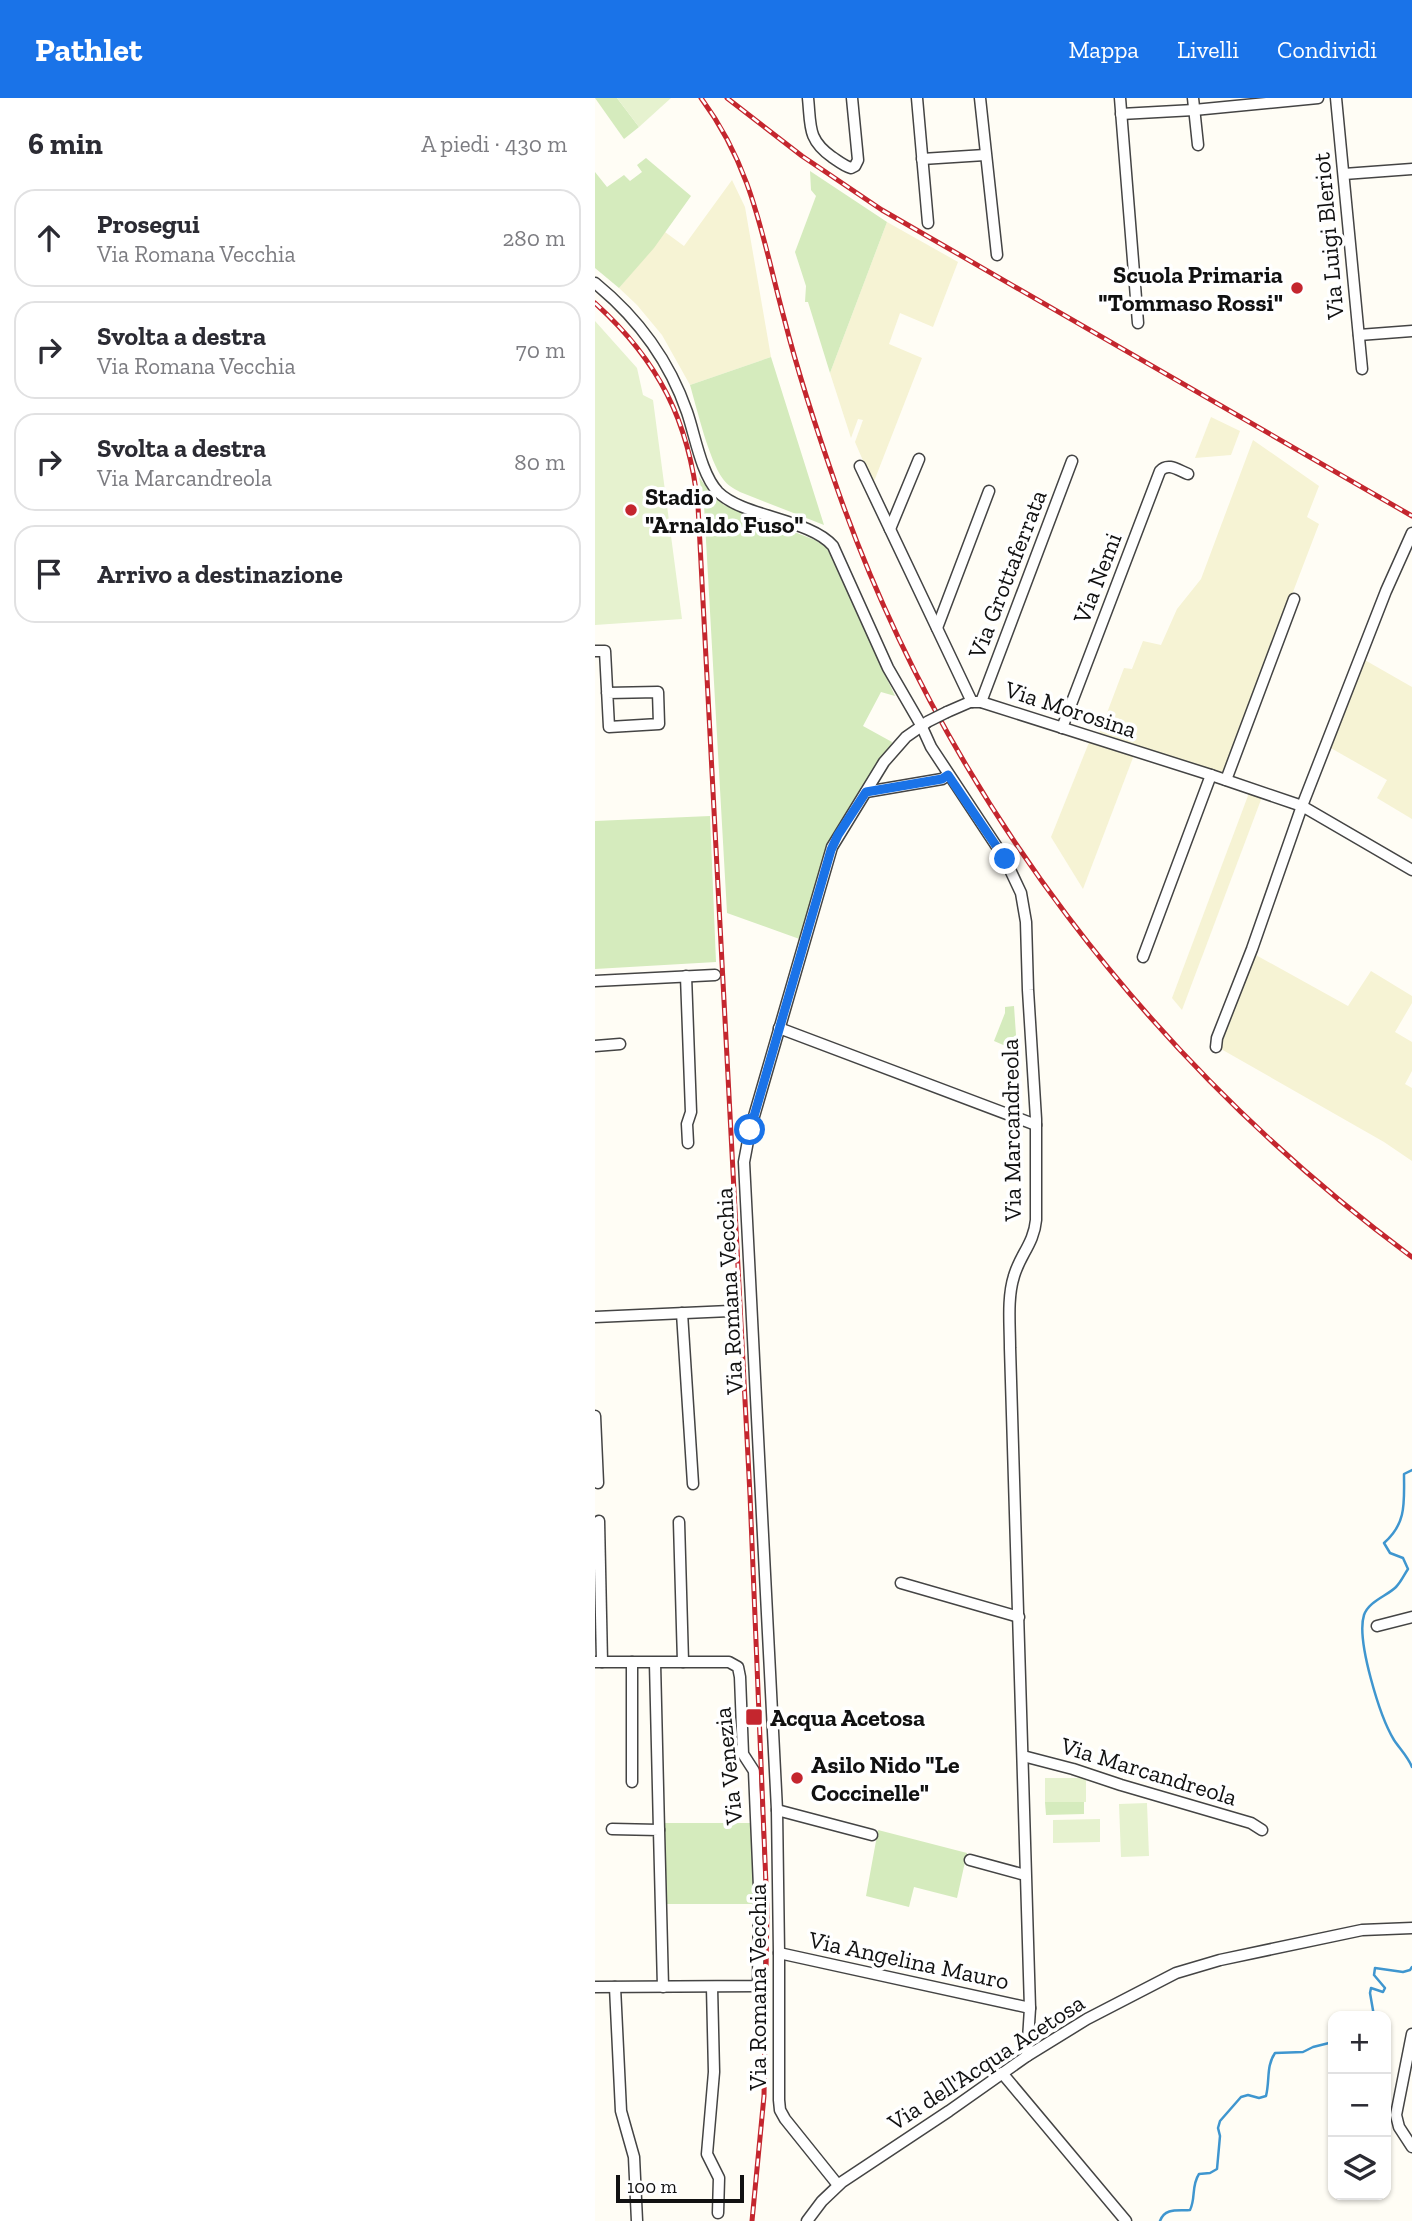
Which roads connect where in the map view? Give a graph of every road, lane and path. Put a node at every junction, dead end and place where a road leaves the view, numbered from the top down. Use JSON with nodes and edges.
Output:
{"nodes":[{"id":1,"x":808,"y":98,"type":"edge"},
{"id":2,"x":852,"y":98,"type":"edge"},
{"id":3,"x":917,"y":98,"type":"edge"},
{"id":4,"x":981,"y":98,"type":"edge"},
{"id":5,"x":1120,"y":98,"type":"edge"},
{"id":6,"x":1193,"y":98,"type":"edge"},
{"id":7,"x":1318,"y":98,"type":"edge"},
{"id":8,"x":1336,"y":98,"type":"edge"},
{"id":9,"x":1194,"y":110,"type":"junction"},
{"id":10,"x":1121,"y":114,"type":"junction"},
{"id":11,"x":1198,"y":145,"type":"dead end"},
{"id":12,"x":985,"y":155,"type":"junction"},
{"id":13,"x":922,"y":159,"type":"junction"},
{"id":14,"x":1412,"y":169,"type":"edge"},
{"id":15,"x":1344,"y":174,"type":"junction"},
{"id":16,"x":928,"y":223,"type":"dead end"},
{"id":17,"x":997,"y":255,"type":"dead end"},
{"id":18,"x":595,"y":283,"type":"edge"},
{"id":19,"x":1138,"y":323,"type":"dead end"},
{"id":20,"x":1412,"y":331,"type":"edge"},
{"id":21,"x":1359,"y":335,"type":"junction"},
{"id":22,"x":1362,"y":369,"type":"dead end"},
{"id":23,"x":919,"y":459,"type":"dead end"},
{"id":24,"x":1072,"y":461,"type":"dead end"},
{"id":25,"x":860,"y":466,"type":"dead end"},
{"id":26,"x":1188,"y":474,"type":"dead end"},
{"id":27,"x":989,"y":491,"type":"dead end"},
{"id":28,"x":890,"y":529,"type":"junction"},
{"id":29,"x":1412,"y":533,"type":"edge"},
{"id":30,"x":1294,"y":599,"type":"dead end"},
{"id":31,"x":937,"y":628,"type":"junction"},
{"id":32,"x":595,"y":651,"type":"edge"},
{"id":33,"x":607,"y":693,"type":"junction"},
{"id":34,"x":977,"y":702,"type":"junction"},
{"id":35,"x":924,"y":724,"type":"junction"},
{"id":36,"x":1062,"y":728,"type":"junction"},
{"id":37,"x":906,"y":737,"type":"junction"},
{"id":38,"x":930,"y":747,"type":"junction"},
{"id":39,"x":948,"y":775,"type":"junction"},
{"id":40,"x":1211,"y":775,"type":"junction"},
{"id":41,"x":1226,"y":780,"type":"junction"},
{"id":42,"x":866,"y":792,"type":"junction"},
{"id":43,"x":1302,"y":807,"type":"junction"},
{"id":44,"x":1412,"y":870,"type":"edge"},
{"id":45,"x":1143,"y":957,"type":"dead end"},
{"id":46,"x":715,"y":975,"type":"dead end"},
{"id":47,"x":686,"y":976,"type":"junction"},
{"id":48,"x":595,"y":981,"type":"edge"},
{"id":49,"x":779,"y":1028,"type":"junction"},
{"id":50,"x":620,"y":1044,"type":"dead end"},
{"id":51,"x":595,"y":1046,"type":"edge"},
{"id":52,"x":1216,"y":1047,"type":"dead end"},
{"id":53,"x":1036,"y":1125,"type":"junction"},
{"id":54,"x":688,"y":1143,"type":"dead end"},
{"id":55,"x":730,"y":1311,"type":"dead end"},
{"id":56,"x":682,"y":1313,"type":"junction"},
{"id":57,"x":595,"y":1317,"type":"edge"},
{"id":58,"x":595,"y":1416,"type":"edge"},
{"id":59,"x":598,"y":1483,"type":"dead end"},
{"id":60,"x":693,"y":1484,"type":"dead end"},
{"id":61,"x":599,"y":1521,"type":"dead end"},
{"id":62,"x":679,"y":1522,"type":"dead end"},
{"id":63,"x":901,"y":1583,"type":"dead end"},
{"id":64,"x":1019,"y":1617,"type":"junction"},
{"id":65,"x":1412,"y":1617,"type":"edge"},
{"id":66,"x":1377,"y":1626,"type":"dead end"},
{"id":67,"x":598,"y":1662,"type":"edge"},
{"id":68,"x":632,"y":1662,"type":"junction"},
{"id":69,"x":683,"y":1662,"type":"junction"},
{"id":70,"x":655,"y":1663,"type":"junction"},
{"id":71,"x":1023,"y":1756,"type":"junction"},
{"id":72,"x":632,"y":1782,"type":"dead end"},
{"id":73,"x":776,"y":1810,"type":"junction"},
{"id":74,"x":612,"y":1829,"type":"dead end"},
{"id":75,"x":659,"y":1830,"type":"junction"},
{"id":76,"x":1262,"y":1830,"type":"dead end"},
{"id":77,"x":872,"y":1835,"type":"dead end"},
{"id":78,"x":970,"y":1860,"type":"dead end"},
{"id":79,"x":1025,"y":1875,"type":"junction"},
{"id":80,"x":1412,"y":1928,"type":"edge"},
{"id":81,"x":779,"y":1953,"type":"junction"},
{"id":82,"x":595,"y":1987,"type":"edge"},
{"id":83,"x":615,"y":1987,"type":"junction"},
{"id":84,"x":663,"y":1987,"type":"junction"},
{"id":85,"x":712,"y":1987,"type":"junction"},
{"id":86,"x":1030,"y":2008,"type":"junction"},
{"id":87,"x":1412,"y":2034,"type":"edge"},
{"id":88,"x":1027,"y":2056,"type":"junction"},
{"id":89,"x":1002,"y":2073,"type":"junction"},
{"id":90,"x":1412,"y":2147,"type":"edge"},
{"id":91,"x":838,"y":2185,"type":"junction"},
{"id":92,"x":718,"y":2213,"type":"dead end"},
{"id":93,"x":637,"y":2221,"type":"edge"},
{"id":94,"x":807,"y":2221,"type":"edge"},
{"id":95,"x":1126,"y":2221,"type":"edge"}],
"edges":[{"from":1,"to":2,"type":"street"},
{"from":3,"to":13,"type":"street"},
{"from":4,"to":12,"type":"street"},
{"from":5,"to":10,"type":"street"},
{"from":6,"to":9,"type":"street"},
{"from":7,"to":9,"type":"street"},
{"from":8,"to":15,"type":"street","name":"Via Luigi Bleriot"},
{"from":9,"to":10,"type":"street"},
{"from":9,"to":11,"type":"street"},
{"from":10,"to":19,"type":"street"},
{"from":12,"to":13,"type":"street"},
{"from":12,"to":17,"type":"street"},
{"from":13,"to":16,"type":"street"},
{"from":14,"to":15,"type":"street"},
{"from":15,"to":21,"type":"street","name":"Via Luigi Bleriot"},
{"from":18,"to":35,"type":"street","name":"Via Marcandreola"},
{"from":20,"to":21,"type":"street"},
{"from":21,"to":22,"type":"street","name":"Via Luigi Bleriot"},
{"from":23,"to":28,"type":"street"},
{"from":24,"to":34,"type":"street","name":"Via Grottaferrata"},
{"from":25,"to":28,"type":"street"},
{"from":26,"to":36,"type":"street","name":"Via Nemi"},
{"from":27,"to":31,"type":"street"},
{"from":28,"to":31,"type":"street"},
{"from":29,"to":43,"type":"street"},
{"from":30,"to":41,"type":"street"},
{"from":31,"to":34,"type":"street"},
{"from":32,"to":33,"type":"street"},
{"from":33,"to":33,"type":"street"},
{"from":34,"to":35,"type":"street","name":"Via Morosina","bridge":true},
{"from":34,"to":36,"type":"street","name":"Via Morosina"},
{"from":35,"to":37,"type":"street","name":"Via Romana Vecchia"},
{"from":35,"to":38,"type":"street","name":"Via Marcandreola"},
{"from":36,"to":40,"type":"street","name":"Via Morosina"},
{"from":37,"to":38,"type":"street"},
{"from":37,"to":42,"type":"street","name":"Via Romana Vecchia"},
{"from":38,"to":39,"type":"street","name":"Via Marcandreola"},
{"from":39,"to":42,"type":"street"},
{"from":39,"to":53,"type":"street","name":"Via Marcandreola"},
{"from":40,"to":41,"type":"street","name":"Via Morosina"},
{"from":40,"to":45,"type":"street"},
{"from":41,"to":43,"type":"street","name":"Via Morosina"},
{"from":42,"to":49,"type":"street","name":"Via Romana Vecchia"},
{"from":43,"to":44,"type":"street","name":"Via Morosina"},
{"from":43,"to":52,"type":"street"},
{"from":46,"to":47,"type":"street"},
{"from":47,"to":48,"type":"street"},
{"from":47,"to":54,"type":"street"},
{"from":49,"to":53,"type":"street"},
{"from":49,"to":73,"type":"street","name":"Via Romana Vecchia"},
{"from":50,"to":51,"type":"street"},
{"from":53,"to":64,"type":"street","name":"Via Marcandreola"},
{"from":55,"to":56,"type":"street"},
{"from":56,"to":57,"type":"street"},
{"from":56,"to":60,"type":"street"},
{"from":58,"to":59,"type":"street"},
{"from":61,"to":67,"type":"street"},
{"from":62,"to":69,"type":"street"},
{"from":63,"to":64,"type":"street"},
{"from":64,"to":71,"type":"street","name":"Via Marcandreola"},
{"from":65,"to":66,"type":"street"},
{"from":67,"to":68,"type":"street","name":"Via Venezia"},
{"from":68,"to":70,"type":"street","name":"Via Venezia"},
{"from":68,"to":72,"type":"street"},
{"from":69,"to":70,"type":"street","name":"Via Venezia"},
{"from":69,"to":85,"type":"street","name":"Via Venezia"},
{"from":70,"to":75,"type":"street"},
{"from":71,"to":76,"type":"street","name":"Via Marcandreola"},
{"from":71,"to":79,"type":"street","name":"Via Marcandreola"},
{"from":73,"to":77,"type":"street"},
{"from":73,"to":81,"type":"street","name":"Via Romana Vecchia"},
{"from":74,"to":75,"type":"street"},
{"from":75,"to":84,"type":"street"},
{"from":78,"to":79,"type":"street"},
{"from":79,"to":86,"type":"street","name":"Via Marcandreola"},
{"from":80,"to":88,"type":"street","name":"Via dell'Acqua Acetosa"},
{"from":81,"to":86,"type":"street","name":"Via Angelina Mauro"},
{"from":81,"to":91,"type":"street","name":"Via Romana Vecchia"},
{"from":82,"to":83,"type":"street"},
{"from":83,"to":84,"type":"street"},
{"from":83,"to":93,"type":"street"},
{"from":84,"to":85,"type":"street"},
{"from":85,"to":92,"type":"street"},
{"from":86,"to":88,"type":"street","name":"Via Marcandreola"},
{"from":87,"to":90,"type":"street"},
{"from":88,"to":89,"type":"street","name":"Via dell'Acqua Acetosa"},
{"from":89,"to":91,"type":"street","name":"Via dell'Acqua Acetosa"},
{"from":89,"to":95,"type":"street"},
{"from":91,"to":94,"type":"street","name":"Via dell'Acqua Acetosa"}]}
